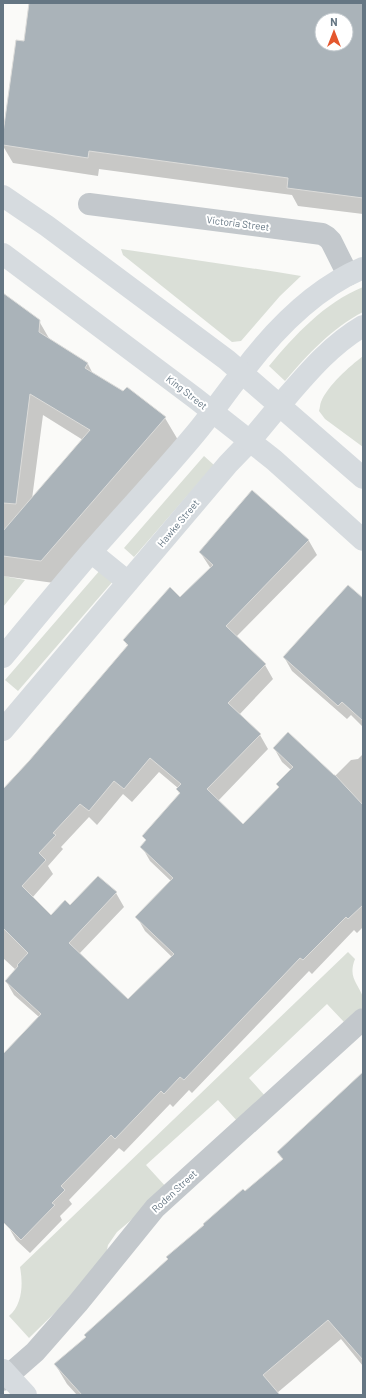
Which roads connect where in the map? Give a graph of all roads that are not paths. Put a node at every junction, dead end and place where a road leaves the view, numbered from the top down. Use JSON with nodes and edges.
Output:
{"nodes":[{"id":1,"x":3,"y":196,"type":"edge"},
{"id":2,"x":89,"y":204,"type":"dead end"},
{"id":3,"x":3,"y":254,"type":"edge"},
{"id":4,"x":355,"y":272,"type":"edge"},
{"id":5,"x":363,"y":326,"type":"edge"},
{"id":6,"x":242,"y":373,"type":"junction"},
{"id":7,"x":279,"y":406,"type":"junction"},
{"id":8,"x":213,"y":413,"type":"junction"},
{"id":9,"x":250,"y":440,"type":"junction"},
{"id":10,"x":363,"y":478,"type":"edge"},
{"id":11,"x":363,"y":540,"type":"edge"},
{"id":12,"x":91,"y":552,"type":"junction"},
{"id":13,"x":128,"y":582,"type":"junction"},
{"id":14,"x":3,"y":657,"type":"edge"},
{"id":15,"x":3,"y":730,"type":"edge"},
{"id":16,"x":363,"y":1019,"type":"edge"},
{"id":17,"x":5,"y":1376,"type":"edge"},
{"id":18,"x":26,"y":1395,"type":"edge"}],
"edges":[{"from":1,"to":6,"type":"main road"},
{"from":2,"to":4,"type":"street","name":"Victoria Street"},
{"from":3,"to":8,"type":"main road","name":"King Street"},
{"from":4,"to":6,"type":"main road"},
{"from":5,"to":7,"type":"main road","name":"Hawke Street"},
{"from":6,"to":7,"type":"main road"},
{"from":6,"to":8,"type":"main road"},
{"from":7,"to":9,"type":"main road","name":"Hawke Street"},
{"from":7,"to":10,"type":"main road"},
{"from":8,"to":9,"type":"main road","name":"King Street"},
{"from":8,"to":12,"type":"main road"},
{"from":9,"to":11,"type":"main road","name":"King Street"},
{"from":9,"to":13,"type":"main road","name":"Hawke Street"},
{"from":12,"to":13,"type":"main road"},
{"from":12,"to":14,"type":"main road"},
{"from":13,"to":15,"type":"main road","name":"Hawke Street"},
{"from":16,"to":17,"type":"street","name":"Roden Street"},
{"from":17,"to":18,"type":"main road"}]}
